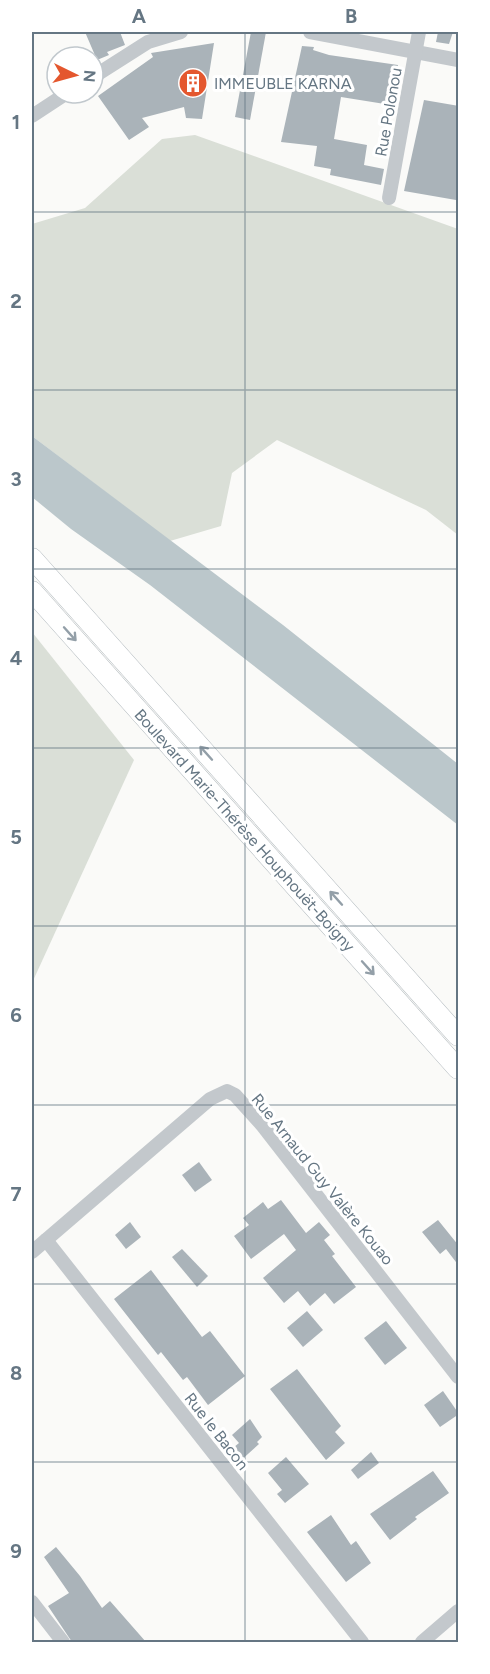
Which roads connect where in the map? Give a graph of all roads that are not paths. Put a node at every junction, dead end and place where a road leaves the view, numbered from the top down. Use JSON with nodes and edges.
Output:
{"nodes":[{"id":1,"x":181,"y":32,"type":"edge"},
{"id":2,"x":310,"y":32,"type":"edge"},
{"id":3,"x":419,"y":32,"type":"edge"},
{"id":4,"x":415,"y":52,"type":"junction"},
{"id":5,"x":459,"y":60,"type":"edge"},
{"id":6,"x":105,"y":69,"type":"edge"},
{"id":7,"x":49,"y":105,"type":"edge"},
{"id":8,"x":32,"y":116,"type":"edge"},
{"id":9,"x":389,"y":198,"type":"dead end"},
{"id":10,"x":32,"y":558,"type":"edge"},
{"id":11,"x":32,"y":591,"type":"edge"},
{"id":12,"x":459,"y":1036,"type":"edge"},
{"id":13,"x":459,"y":1069,"type":"edge"},
{"id":14,"x":46,"y":1240,"type":"junction"},
{"id":15,"x":32,"y":1252,"type":"edge"},
{"id":16,"x":459,"y":1377,"type":"edge"},
{"id":17,"x":32,"y":1602,"type":"edge"},
{"id":18,"x":459,"y":1611,"type":"edge"},
{"id":19,"x":63,"y":1642,"type":"edge"},
{"id":20,"x":362,"y":1642,"type":"edge"},
{"id":21,"x":422,"y":1642,"type":"edge"}],
"edges":[{"from":1,"to":6,"type":"street"},
{"from":2,"to":4,"type":"street"},
{"from":3,"to":4,"type":"street","name":"Rue Polonou"},
{"from":4,"to":5,"type":"street"},
{"from":4,"to":9,"type":"street","name":"Rue Polonou"},
{"from":7,"to":8,"type":"street"},
{"from":12,"to":10,"type":"main road","name":"Boulevard Marie-Thérèse Houphouët-Boigny","one_way":true},
{"from":11,"to":13,"type":"main road","name":"Boulevard Marie-Thérèse Houphouët-Boigny","one_way":true},
{"from":14,"to":15,"type":"street","name":"Rue Arnaud Guy Valère Kouao"},
{"from":14,"to":16,"type":"street","name":"Rue Arnaud Guy Valère Kouao"},
{"from":14,"to":20,"type":"street","name":"Rue le Bacon"},
{"from":17,"to":19,"type":"street"},
{"from":18,"to":21,"type":"street"}]}
